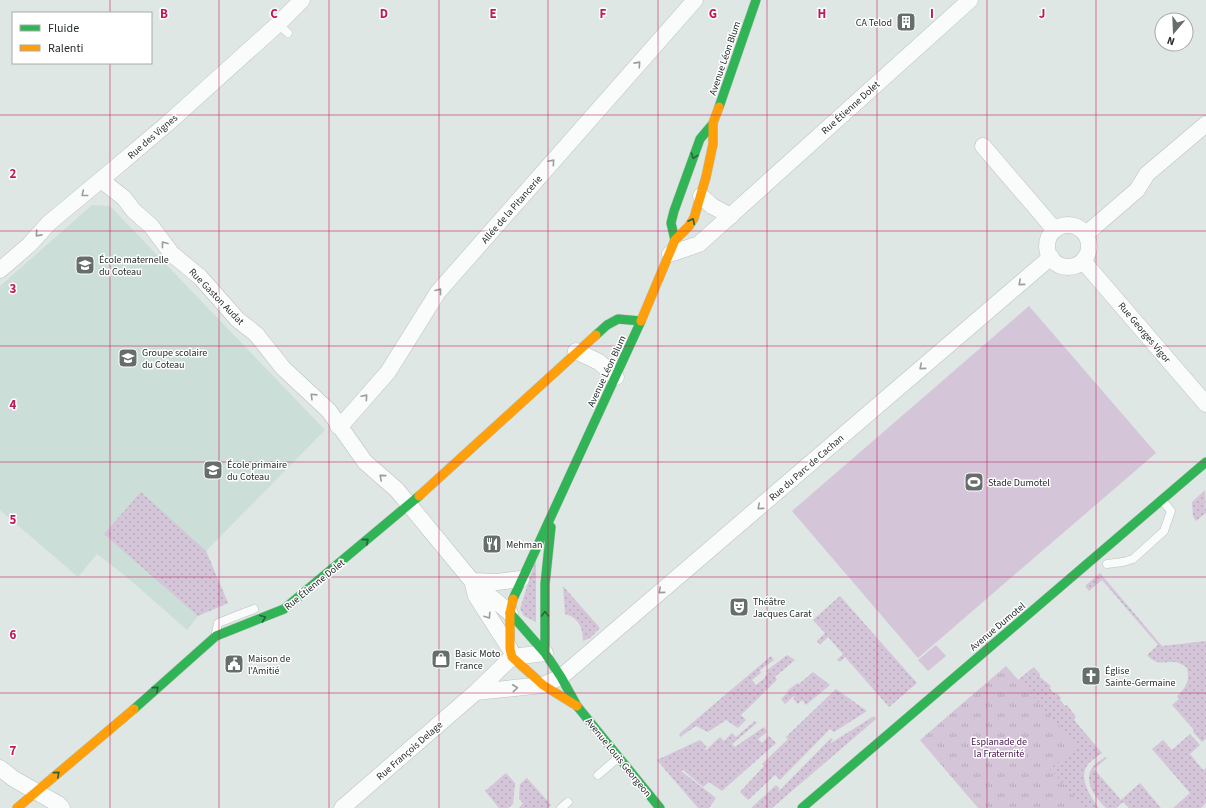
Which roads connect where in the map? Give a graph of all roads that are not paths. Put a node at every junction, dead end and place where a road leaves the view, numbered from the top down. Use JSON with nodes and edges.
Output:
{"nodes":[{"id":1,"x":302,"y":0,"type":"edge"},
{"id":2,"x":696,"y":0,"type":"edge"},
{"id":3,"x":756,"y":0,"type":"edge"},
{"id":4,"x":970,"y":0,"type":"edge"},
{"id":5,"x":713,"y":123,"type":"junction"},
{"id":6,"x":1206,"y":124,"type":"edge"},
{"id":7,"x":983,"y":146,"type":"dead end"},
{"id":8,"x":101,"y":180,"type":"junction"},
{"id":9,"x":701,"y":196,"type":"junction"},
{"id":10,"x":731,"y":216,"type":"junction"},
{"id":11,"x":1055,"y":230,"type":"junction"},
{"id":12,"x":1086,"y":234,"type":"junction"},
{"id":13,"x":673,"y":247,"type":"junction"},
{"id":14,"x":1051,"y":257,"type":"junction"},
{"id":15,"x":1083,"y":261,"type":"junction"},
{"id":16,"x":0,"y":270,"type":"edge"},
{"id":17,"x":641,"y":321,"type":"junction"},
{"id":18,"x":576,"y":351,"type":"junction"},
{"id":19,"x":616,"y":376,"type":"junction"},
{"id":20,"x":1206,"y":404,"type":"edge"},
{"id":21,"x":338,"y":426,"type":"junction"},
{"id":22,"x":1206,"y":462,"type":"edge"},
{"id":23,"x":1162,"y":500,"type":"junction"},
{"id":24,"x":408,"y":506,"type":"junction"},
{"id":25,"x":553,"y":508,"type":"junction"},
{"id":26,"x":1107,"y":564,"type":"dead end"},
{"id":27,"x":521,"y":579,"type":"junction"},
{"id":28,"x":472,"y":581,"type":"junction"},
{"id":29,"x":284,"y":609,"type":"junction"},
{"id":30,"x":510,"y":613,"type":"junction"},
{"id":31,"x":216,"y":636,"type":"junction"},
{"id":32,"x":511,"y":653,"type":"junction"},
{"id":33,"x":545,"y":653,"type":"junction"},
{"id":34,"x":562,"y":677,"type":"junction"},
{"id":35,"x":543,"y":685,"type":"junction"},
{"id":36,"x":476,"y":692,"type":"junction"},
{"id":37,"x":577,"y":706,"type":"junction"},
{"id":38,"x":619,"y":757,"type":"junction"},
{"id":39,"x":0,"y":768,"type":"edge"},
{"id":40,"x":598,"y":775,"type":"dead end"},
{"id":41,"x":37,"y":792,"type":"junction"},
{"id":42,"x":17,"y":808,"type":"edge"},
{"id":43,"x":62,"y":808,"type":"edge"},
{"id":44,"x":342,"y":808,"type":"edge"},
{"id":45,"x":660,"y":808,"type":"edge"},
{"id":46,"x":802,"y":808,"type":"edge"}],
"edges":[{"from":1,"to":8,"type":"street","name":"Rue des Vignes"},
{"from":21,"to":2,"type":"street","name":"Allée de la Pitancerie","one_way":true},
{"from":3,"to":5,"type":"street","name":"Avenue Léon Blum"},
{"from":4,"to":10,"type":"street","name":"Rue Étienne Dolet"},
{"from":5,"to":9,"type":"street","name":"Avenue Léon Blum"},
{"from":5,"to":13,"type":"street","name":"Avenue Léon Blum","one_way":true},
{"from":6,"to":12,"type":"street"},
{"from":7,"to":11,"type":"street"},
{"from":8,"to":16,"type":"street","name":"Rue des Vignes","one_way":true},
{"from":21,"to":8,"type":"street","name":"Rue Gaston Audat","one_way":true},
{"from":9,"to":10,"type":"street"},
{"from":13,"to":9,"type":"street","name":"Avenue Léon Blum","one_way":true},
{"from":10,"to":13,"type":"street","name":"Rue Étienne Dolet"},
{"from":11,"to":12,"type":"street"},
{"from":11,"to":14,"type":"street"},
{"from":12,"to":15,"type":"street"},
{"from":13,"to":17,"type":"street","name":"Avenue Léon Blum"},
{"from":14,"to":15,"type":"street"},
{"from":14,"to":34,"type":"street","name":"Rue du Parc de Cachan","one_way":true},
{"from":15,"to":20,"type":"street","name":"Rue Georges Vigor"},
{"from":17,"to":18,"type":"street","name":"Rue Étienne Dolet"},
{"from":17,"to":19,"type":"street","name":"Avenue Léon Blum"},
{"from":18,"to":19,"type":"street"},
{"from":18,"to":24,"type":"street","name":"Rue Étienne Dolet"},
{"from":19,"to":25,"type":"street","name":"Avenue Léon Blum"},
{"from":24,"to":21,"type":"street","name":"Rue Gaston Audat","one_way":true},
{"from":22,"to":23,"type":"street","name":"Avenue Dumotel"},
{"from":23,"to":26,"type":"lane"},
{"from":23,"to":46,"type":"street","name":"Avenue Dumotel"},
{"from":24,"to":28,"type":"street","name":"Avenue Louis Georgeon"},
{"from":29,"to":24,"type":"street","name":"Rue Étienne Dolet","one_way":true},
{"from":25,"to":27,"type":"street","name":"Avenue Léon Blum"},
{"from":33,"to":25,"type":"street","name":"Avenue Léon Blum","one_way":true},
{"from":27,"to":28,"type":"street"},
{"from":27,"to":30,"type":"street","name":"Avenue Léon Blum"},
{"from":28,"to":30,"type":"street","name":"Avenue Louis Georgeon"},
{"from":28,"to":32,"type":"street","name":"Avenue Louis Georgeon","one_way":true},
{"from":31,"to":29,"type":"street","name":"Rue Étienne Dolet","one_way":true},
{"from":29,"to":31,"type":"lane"},
{"from":30,"to":32,"type":"street"},
{"from":30,"to":33,"type":"street","name":"Avenue Louis Georgeon"},
{"from":41,"to":31,"type":"street","name":"Rue Étienne Dolet","one_way":true},
{"from":32,"to":33,"type":"street"},
{"from":32,"to":35,"type":"street","name":"Avenue Louis Georgeon"},
{"from":32,"to":36,"type":"street","name":"Rue François Delage"},
{"from":33,"to":34,"type":"street","name":"Avenue Louis Georgeon"},
{"from":34,"to":35,"type":"street"},
{"from":34,"to":37,"type":"street","name":"Avenue Louis Georgeon"},
{"from":36,"to":35,"type":"street","one_way":true},
{"from":35,"to":37,"type":"street","name":"Avenue Louis Georgeon"},
{"from":36,"to":44,"type":"street","name":"Rue François Delage"},
{"from":37,"to":38,"type":"street","name":"Avenue Louis Georgeon"},
{"from":38,"to":40,"type":"lane"},
{"from":38,"to":45,"type":"street","name":"Avenue Louis Georgeon"},
{"from":39,"to":41,"type":"street"},
{"from":41,"to":42,"type":"street","name":"Rue Étienne Dolet"},
{"from":41,"to":43,"type":"street"}]}
